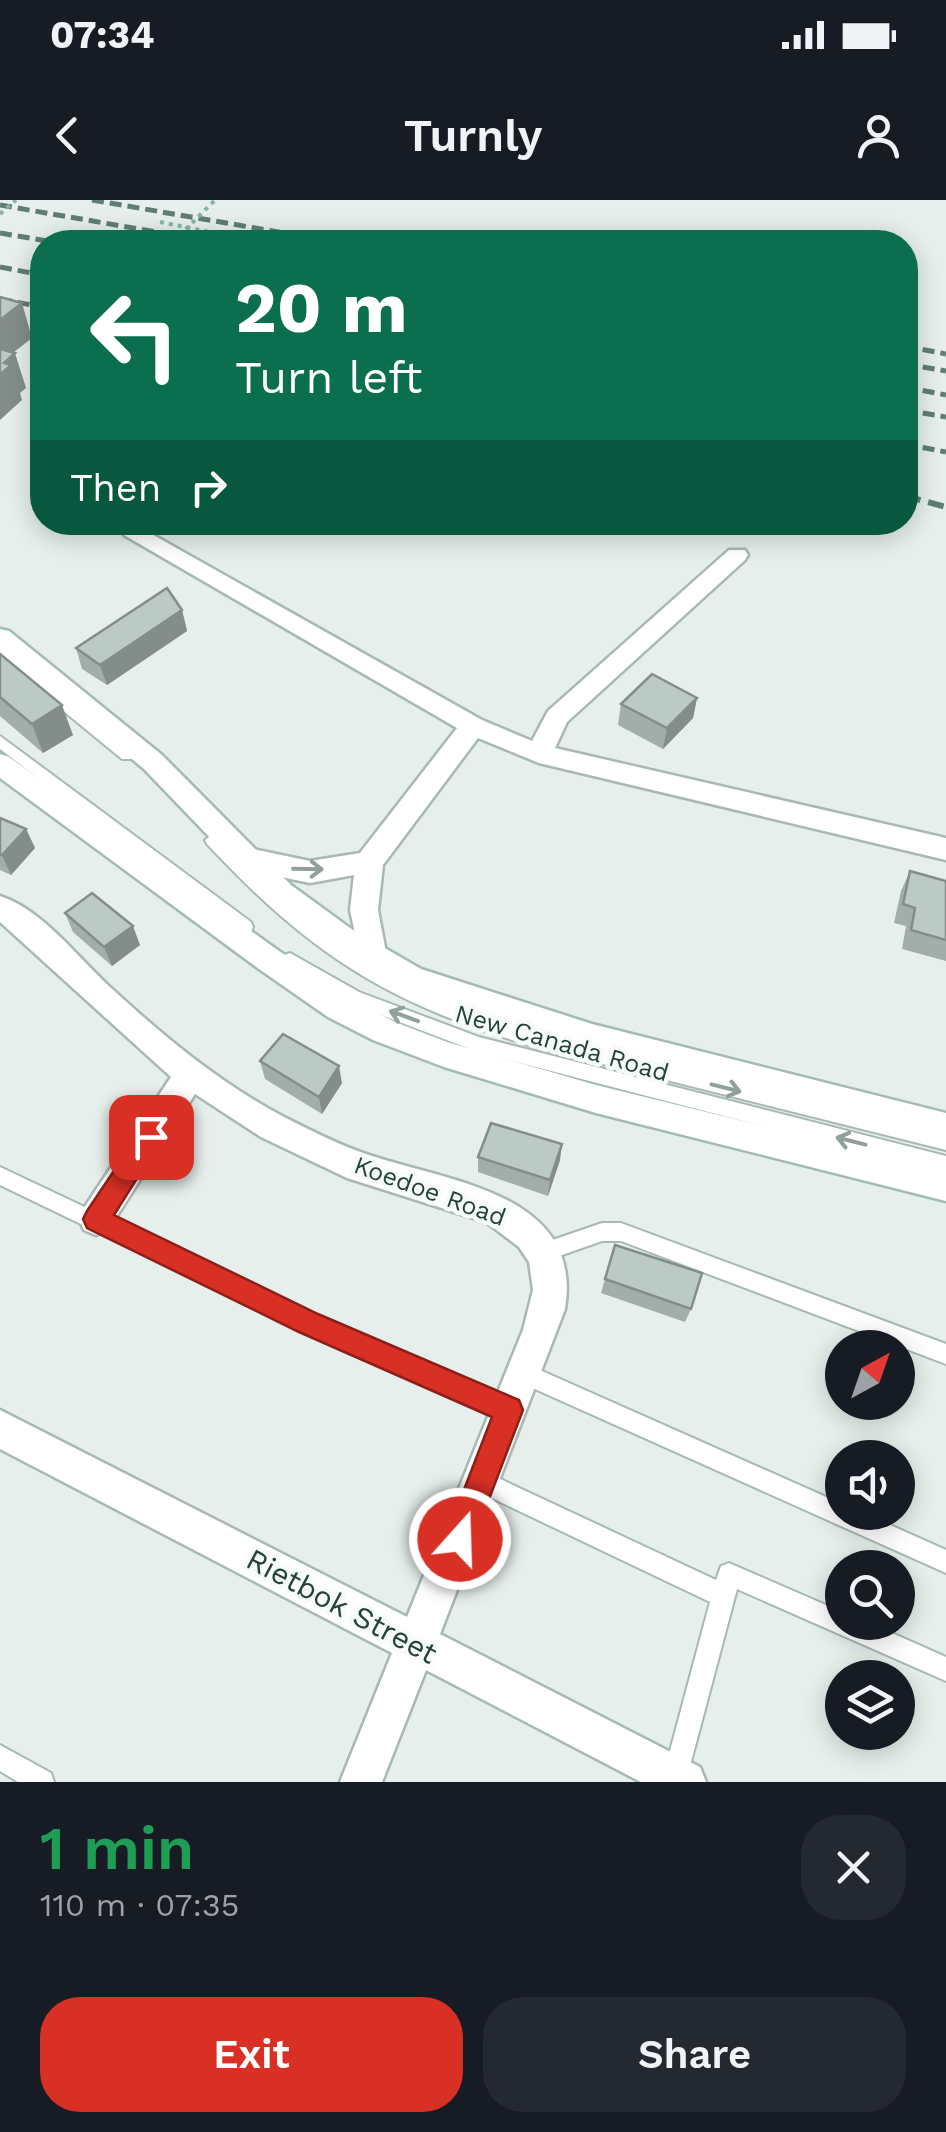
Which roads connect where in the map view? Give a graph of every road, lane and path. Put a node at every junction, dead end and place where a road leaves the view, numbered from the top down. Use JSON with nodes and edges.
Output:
{"nodes":[{"id":1,"x":16,"y":200,"type":"edge"},
{"id":2,"x":216,"y":200,"type":"edge"},
{"id":3,"x":0,"y":214,"type":"edge"},
{"id":4,"x":160,"y":222,"type":"dead end"},
{"id":5,"x":190,"y":228,"type":"junction"},
{"id":6,"x":188,"y":230,"type":"edge"},
{"id":7,"x":200,"y":230,"type":"edge"},
{"id":8,"x":14,"y":336,"type":"edge"},
{"id":9,"x":30,"y":339,"type":"edge"},
{"id":10,"x":141,"y":535,"type":"edge"},
{"id":11,"x":737,"y":555,"type":"dead end"},
{"id":12,"x":0,"y":637,"type":"edge"},
{"id":13,"x":0,"y":650,"type":"edge"},
{"id":14,"x":473,"y":726,"type":"junction"},
{"id":15,"x":0,"y":741,"type":"edge"},
{"id":16,"x":539,"y":754,"type":"junction"},
{"id":17,"x":0,"y":764,"type":"edge"},
{"id":18,"x":946,"y":849,"type":"edge"},
{"id":19,"x":248,"y":859,"type":"junction"},
{"id":20,"x":368,"y":862,"type":"junction"},
{"id":21,"x":0,"y":907,"type":"edge"},
{"id":22,"x":372,"y":958,"type":"junction"},
{"id":23,"x":190,"y":1074,"type":"junction"},
{"id":24,"x":946,"y":1127,"type":"edge"},
{"id":25,"x":946,"y":1142,"type":"edge"},
{"id":26,"x":946,"y":1164,"type":"edge"},
{"id":27,"x":0,"y":1176,"type":"edge"},
{"id":28,"x":946,"y":1186,"type":"edge"},
{"id":29,"x":96,"y":1219,"type":"junction"},
{"id":30,"x":545,"y":1252,"type":"junction"},
{"id":31,"x":946,"y":1354,"type":"edge"},
{"id":32,"x":524,"y":1374,"type":"junction"},
{"id":33,"x":509,"y":1410,"type":"junction"},
{"id":34,"x":0,"y":1429,"type":"edge"},
{"id":35,"x":481,"y":1481,"type":"junction"},
{"id":36,"x":946,"y":1562,"type":"edge"},
{"id":37,"x":723,"y":1596,"type":"junction"},
{"id":38,"x":417,"y":1646,"type":"junction"},
{"id":39,"x":946,"y":1669,"type":"edge"},
{"id":40,"x":0,"y":1757,"type":"edge"},
{"id":41,"x":680,"y":1780,"type":"edge"},
{"id":42,"x":42,"y":1782,"type":"edge"},
{"id":43,"x":361,"y":1782,"type":"edge"}],
"edges":[{"from":1,"to":3,"type":"path","bridge":true},
{"from":2,"to":5,"type":"path","bridge":true},
{"from":4,"to":5,"type":"path"},
{"from":5,"to":6,"type":"path","bridge":true},
{"from":5,"to":7,"type":"path"},
{"from":8,"to":9,"type":"path"},
{"from":10,"to":14,"type":"street"},
{"from":11,"to":16,"type":"street"},
{"from":12,"to":19,"type":"street","name":"New Canada Road"},
{"from":13,"to":25,"type":"lane","name":"New Canada Road","one_way":true},
{"from":14,"to":16,"type":"street"},
{"from":14,"to":20,"type":"street"},
{"from":26,"to":15,"type":"lane","name":"New Canada Road","one_way":true},
{"from":16,"to":18,"type":"street"},
{"from":17,"to":28,"type":"street","name":"New Canada Road"},
{"from":19,"to":20,"type":"street","one_way":true},
{"from":19,"to":22,"type":"street","name":"New Canada Road"},
{"from":20,"to":22,"type":"street"},
{"from":21,"to":23,"type":"street","name":"Koedoe Road"},
{"from":22,"to":24,"type":"street","name":"New Canada Road"},
{"from":23,"to":29,"type":"street"},
{"from":23,"to":30,"type":"street","name":"Koedoe Road"},
{"from":27,"to":29,"type":"lane"},
{"from":29,"to":33,"type":"lane"},
{"from":30,"to":31,"type":"lane"},
{"from":30,"to":32,"type":"street"},
{"from":32,"to":33,"type":"street"},
{"from":32,"to":36,"type":"lane"},
{"from":33,"to":35,"type":"street"},
{"from":34,"to":38,"type":"street","name":"Rietbok Street"},
{"from":35,"to":37,"type":"lane"},
{"from":35,"to":38,"type":"street"},
{"from":37,"to":39,"type":"lane"},
{"from":37,"to":41,"type":"lane"},
{"from":38,"to":41,"type":"street","name":"Rietbok Street"},
{"from":38,"to":43,"type":"street"},
{"from":40,"to":42,"type":"lane"}]}
